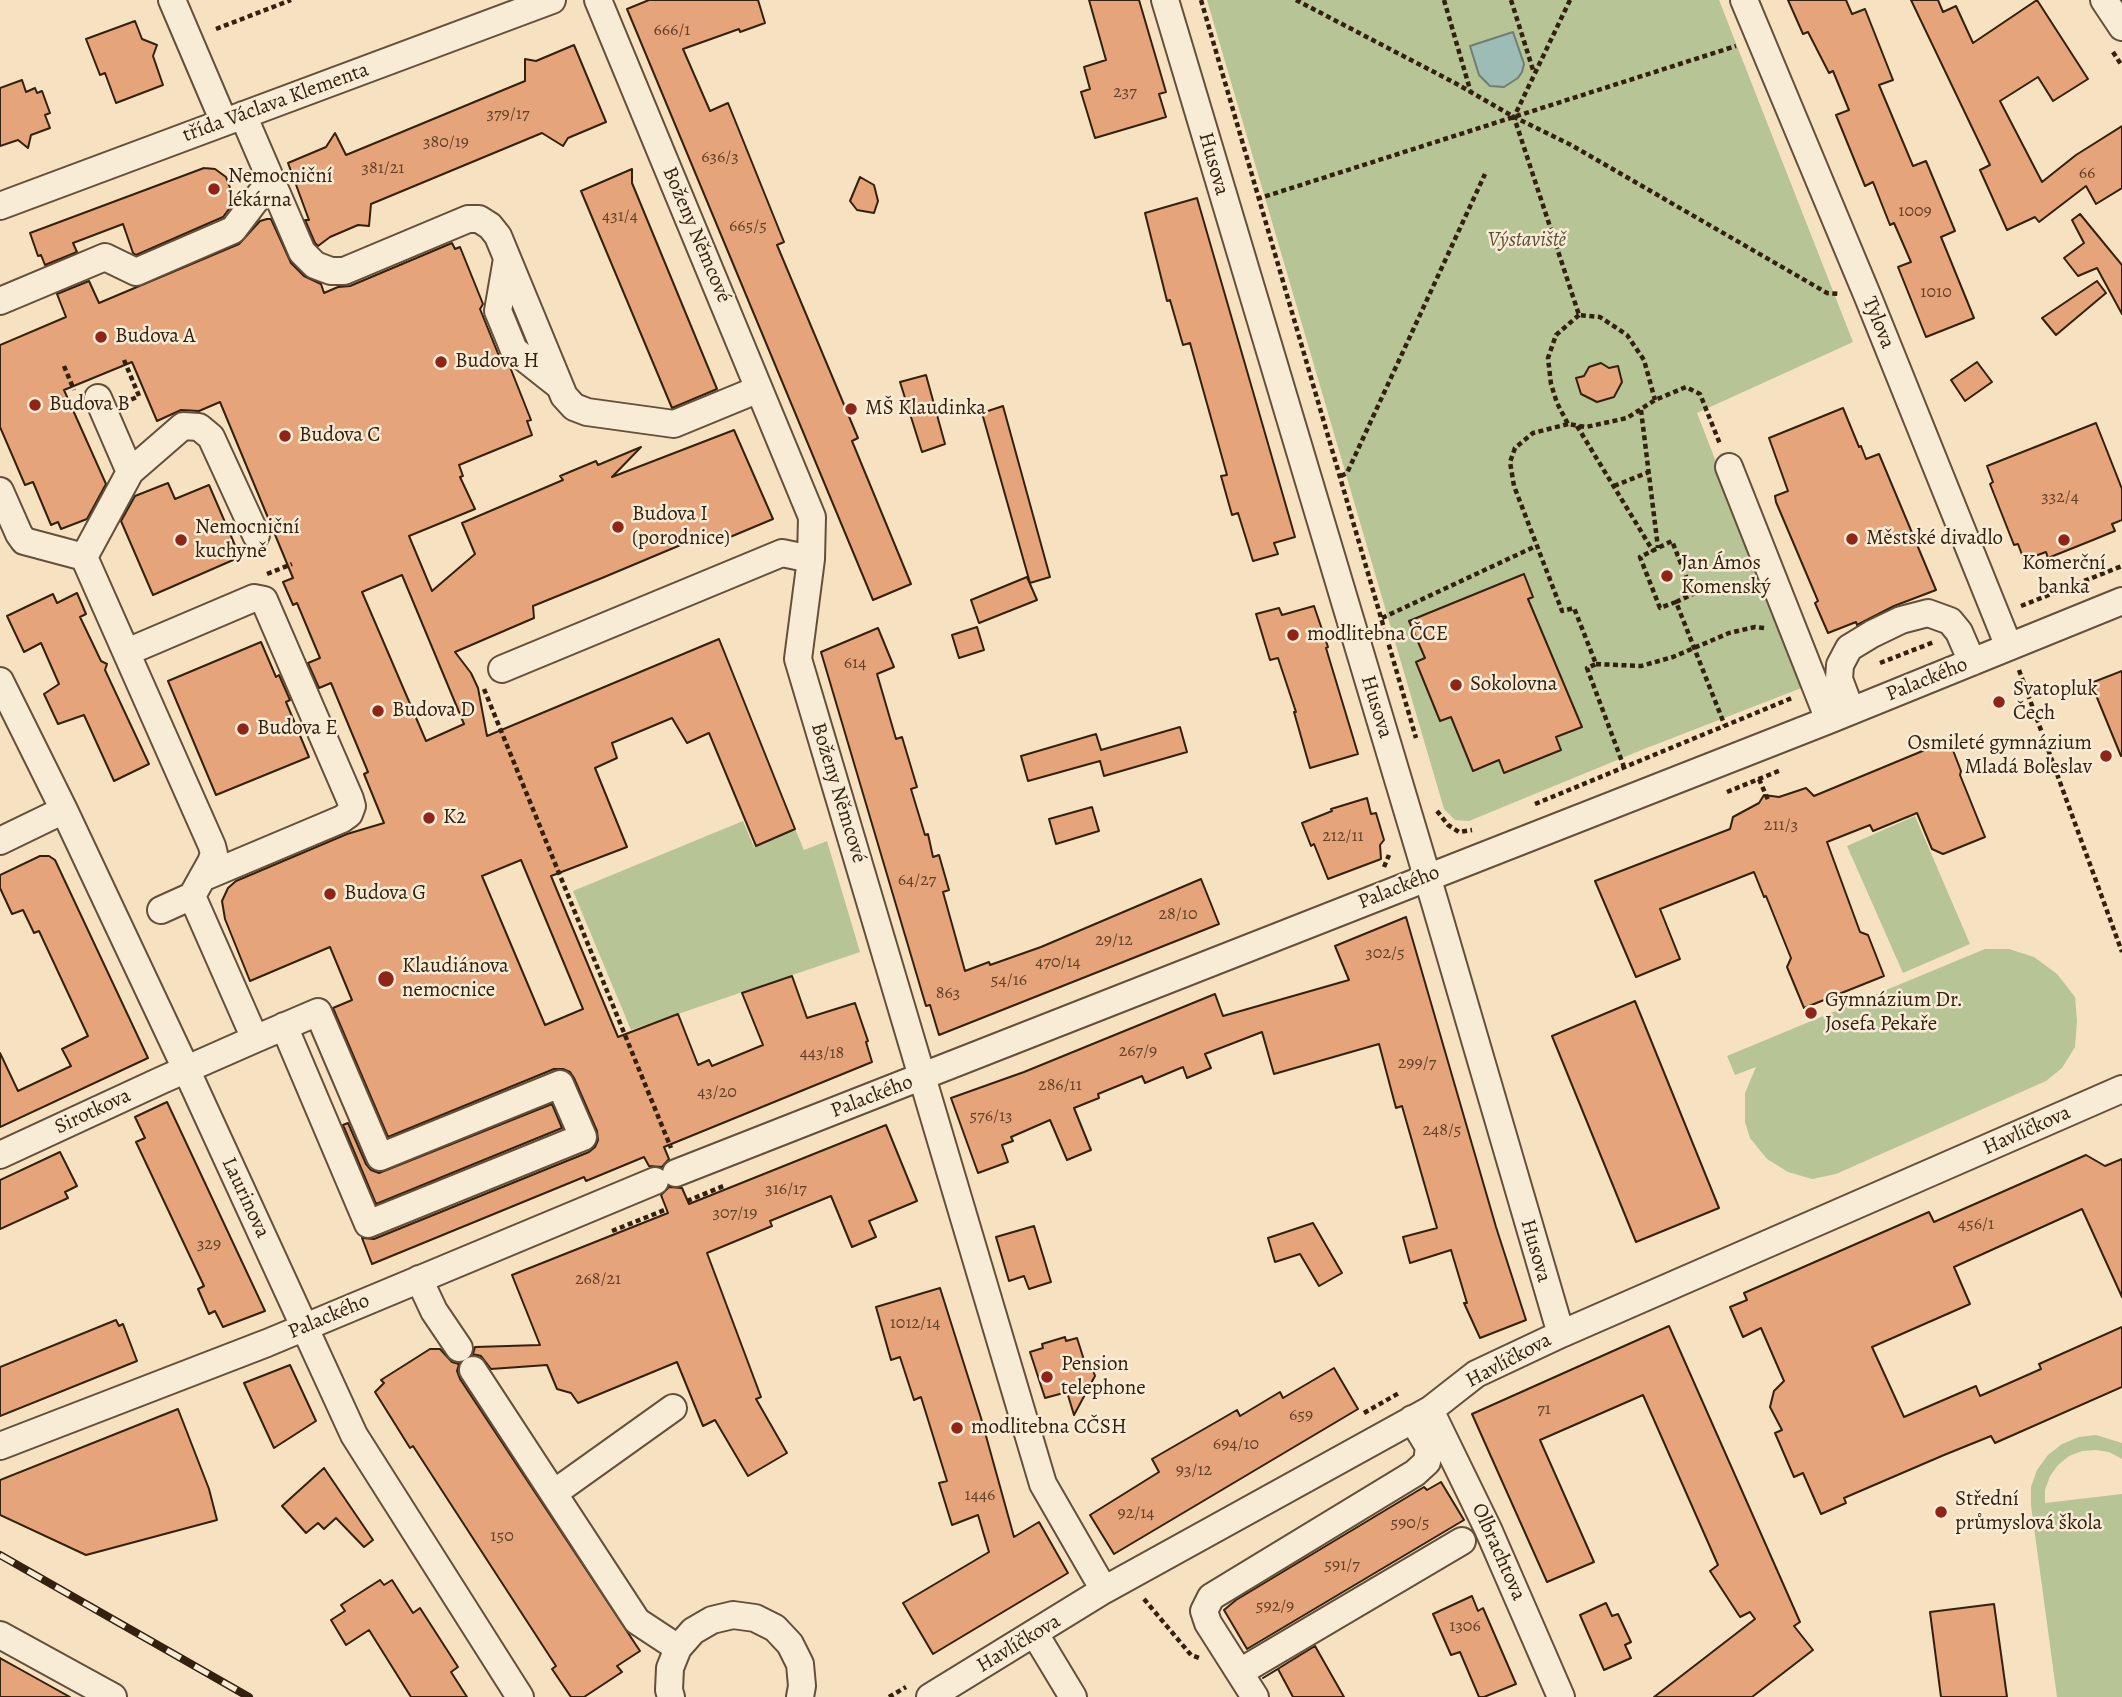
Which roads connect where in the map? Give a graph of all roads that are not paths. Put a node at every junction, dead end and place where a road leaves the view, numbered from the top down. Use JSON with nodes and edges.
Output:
{"nodes":[{"id":1,"x":172,"y":0,"type":"edge"},
{"id":2,"x":552,"y":0,"type":"edge"},
{"id":3,"x":597,"y":0,"type":"edge"},
{"id":4,"x":1165,"y":0,"type":"edge"},
{"id":5,"x":1744,"y":0,"type":"edge"},
{"id":6,"x":2104,"y":0,"type":"edge"},
{"id":7,"x":2122,"y":27,"type":"edge"},
{"id":8,"x":234,"y":118,"type":"junction"},
{"id":9,"x":271,"y":180,"type":"junction"},
{"id":10,"x":0,"y":206,"type":"edge"},
{"id":11,"x":507,"y":257,"type":"junction"},
{"id":12,"x":0,"y":301,"type":"edge"},
{"id":13,"x":561,"y":387,"type":"junction"},
{"id":14,"x":759,"y":389,"type":"junction"},
{"id":15,"x":98,"y":398,"type":"dead end"},
{"id":16,"x":1729,"y":467,"type":"road end"},
{"id":17,"x":130,"y":472,"type":"junction"},
{"id":18,"x":0,"y":491,"type":"edge"},
{"id":19,"x":256,"y":535,"type":"dead end"},
{"id":20,"x":84,"y":557,"type":"junction"},
{"id":21,"x":811,"y":559,"type":"junction"},
{"id":22,"x":2122,"y":601,"type":"edge"},
{"id":23,"x":2009,"y":647,"type":"junction"},
{"id":24,"x":127,"y":652,"type":"junction"},
{"id":25,"x":1972,"y":662,"type":"junction"},
{"id":26,"x":502,"y":669,"type":"road end"},
{"id":27,"x":0,"y":681,"type":"edge"},
{"id":28,"x":1840,"y":716,"type":"junction"},
{"id":29,"x":64,"y":810,"type":"junction"},
{"id":30,"x":0,"y":841,"type":"edge"},
{"id":31,"x":1427,"y":877,"type":"junction"},
{"id":32,"x":197,"y":887,"type":"junction"},
{"id":33,"x":161,"y":910,"type":"dead end"},
{"id":34,"x":284,"y":1026,"type":"junction"},
{"id":35,"x":255,"y":1039,"type":"junction"},
{"id":36,"x":186,"y":1069,"type":"junction"},
{"id":37,"x":922,"y":1077,"type":"junction"},
{"id":38,"x":2122,"y":1089,"type":"edge"},
{"id":39,"x":0,"y":1155,"type":"edge"},
{"id":40,"x":419,"y":1279,"type":"junction"},
{"id":41,"x":304,"y":1328,"type":"junction"},
{"id":42,"x":1561,"y":1334,"type":"junction"},
{"id":43,"x":673,"y":1408,"type":"dead end"},
{"id":44,"x":1421,"y":1415,"type":"junction"},
{"id":45,"x":0,"y":1446,"type":"edge"},
{"id":46,"x":554,"y":1493,"type":"junction"},
{"id":47,"x":1462,"y":1541,"type":"dead end"},
{"id":48,"x":1104,"y":1590,"type":"junction"},
{"id":49,"x":1035,"y":1634,"type":"junction"},
{"id":50,"x":0,"y":1635,"type":"edge"},
{"id":51,"x":678,"y":1648,"type":"junction"},
{"id":52,"x":1240,"y":1672,"type":"junction"},
{"id":53,"x":517,"y":1695,"type":"edge"},
{"id":54,"x":113,"y":1697,"type":"edge"},
{"id":55,"x":671,"y":1697,"type":"edge"},
{"id":56,"x":800,"y":1697,"type":"edge"},
{"id":57,"x":930,"y":1697,"type":"edge"},
{"id":58,"x":1073,"y":1697,"type":"edge"},
{"id":59,"x":1255,"y":1697,"type":"edge"},
{"id":60,"x":1561,"y":1697,"type":"edge"}],
"edges":[{"from":1,"to":8,"type":"street"},
{"from":2,"to":8,"type":"street","name":"třída Václava Klementa"},
{"from":3,"to":14,"type":"street","name":"Boženy Němcové"},
{"from":4,"to":31,"type":"street","name":"Husova"},
{"from":5,"to":23,"type":"street","name":"Tylova"},
{"from":6,"to":7,"type":"street"},
{"from":8,"to":9,"type":"street"},
{"from":8,"to":10,"type":"street","name":"třída Václava Klementa"},
{"from":9,"to":11,"type":"street"},
{"from":9,"to":12,"type":"street"},
{"from":11,"to":13,"type":"street"},
{"from":11,"to":13,"type":"street"},
{"from":13,"to":14,"type":"street"},
{"from":14,"to":21,"type":"street","name":"Boženy Němcové"},
{"from":15,"to":17,"type":"street"},
{"from":16,"to":28,"type":"street"},
{"from":17,"to":19,"type":"street"},
{"from":17,"to":20,"type":"street"},
{"from":18,"to":20,"type":"street"},
{"from":20,"to":24,"type":"street"},
{"from":21,"to":26,"type":"street"},
{"from":21,"to":37,"type":"street","name":"Boženy Němcové"},
{"from":22,"to":23,"type":"street","name":"Palackého"},
{"from":23,"to":25,"type":"street","name":"Palackého"},
{"from":24,"to":32,"type":"street"},
{"from":24,"to":32,"type":"street"},
{"from":25,"to":28,"type":"street","name":"Palackého"},
{"from":25,"to":28,"type":"street"},
{"from":27,"to":29,"type":"street","name":"Laurinova"},
{"from":28,"to":31,"type":"street","name":"Palackého"},
{"from":29,"to":30,"type":"street"},
{"from":29,"to":36,"type":"street","name":"Laurinova"},
{"from":31,"to":37,"type":"street","name":"Palackého"},
{"from":31,"to":42,"type":"street","name":"Husova"},
{"from":32,"to":33,"type":"street"},
{"from":32,"to":35,"type":"street"},
{"from":34,"to":34,"type":"street","name":"Sirotkova"},
{"from":34,"to":35,"type":"street","name":"Sirotkova"},
{"from":35,"to":36,"type":"street","name":"Sirotkova"},
{"from":36,"to":39,"type":"street","name":"Sirotkova"},
{"from":36,"to":41,"type":"street","name":"Laurinova"},
{"from":37,"to":40,"type":"street","name":"Palackého"},
{"from":37,"to":48,"type":"street","name":"Boženy Němcové"},
{"from":38,"to":42,"type":"street","name":"Havlíčkova"},
{"from":40,"to":41,"type":"street","name":"Palackého"},
{"from":40,"to":46,"type":"street"},
{"from":41,"to":45,"type":"street","name":"Palackého"},
{"from":41,"to":53,"type":"street","name":"Laurinova"},
{"from":42,"to":44,"type":"street","name":"Havlíčkova"},
{"from":43,"to":46,"type":"street"},
{"from":44,"to":48,"type":"street","name":"Havlíčkova"},
{"from":44,"to":52,"type":"street"},
{"from":44,"to":60,"type":"street","name":"Olbrachtova"},
{"from":46,"to":51,"type":"street"},
{"from":47,"to":52,"type":"street"},
{"from":48,"to":49,"type":"street","name":"Havlíčkova"},
{"from":49,"to":57,"type":"street","name":"Havlíčkova"},
{"from":49,"to":58,"type":"street"},
{"from":50,"to":54,"type":"street"},
{"from":51,"to":55,"type":"street"},
{"from":51,"to":56,"type":"street"},
{"from":52,"to":59,"type":"street"}]}
